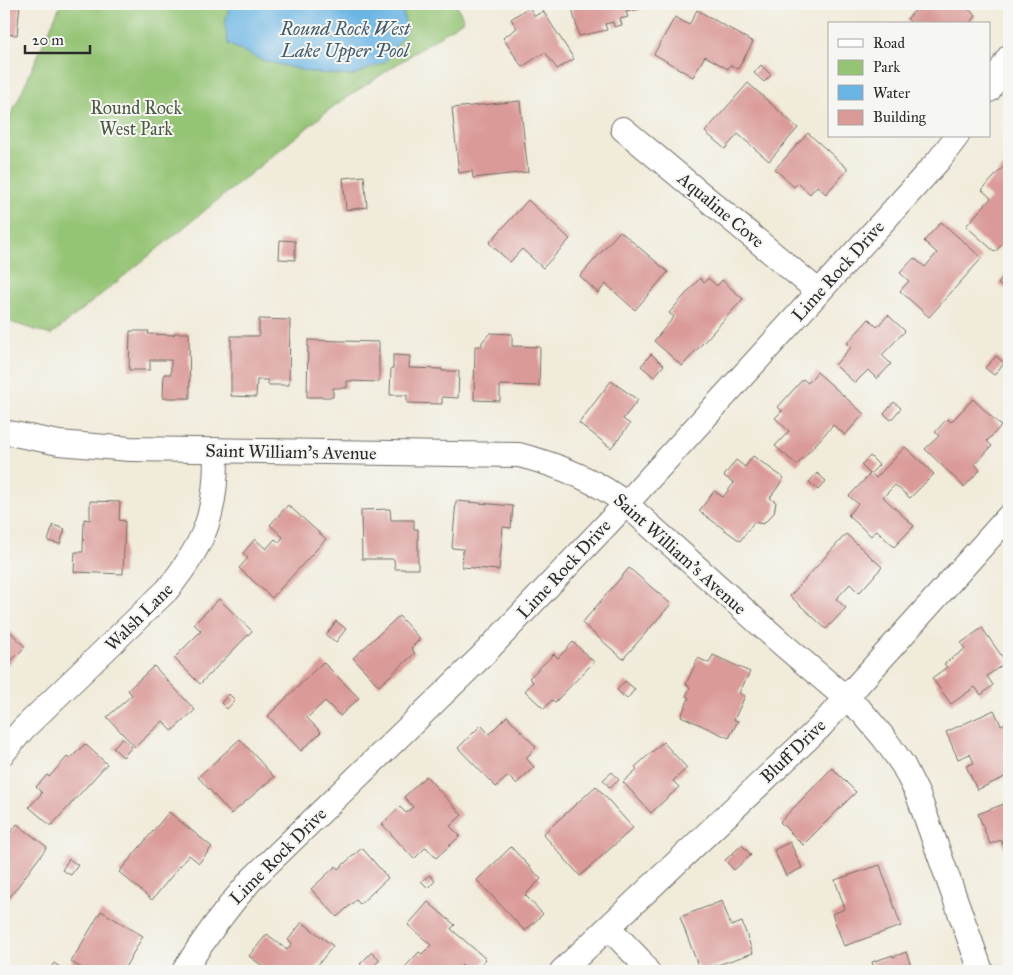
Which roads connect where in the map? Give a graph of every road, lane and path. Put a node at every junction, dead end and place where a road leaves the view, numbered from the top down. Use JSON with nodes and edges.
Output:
{"nodes":[{"id":1,"x":1009,"y":57,"type":"edge"},
{"id":2,"x":990,"y":88,"type":"edge"},
{"id":3,"x":622,"y":129,"type":"dead end"},
{"id":4,"x":956,"y":138,"type":"edge"},
{"id":5,"x":819,"y":292,"type":"junction"},
{"id":6,"x":4,"y":432,"type":"edge"},
{"id":7,"x":216,"y":450,"type":"junction"},
{"id":8,"x":626,"y":504,"type":"junction"},
{"id":9,"x":1009,"y":516,"type":"edge"},
{"id":10,"x":844,"y":698,"type":"junction"},
{"id":11,"x":4,"y":752,"type":"edge"},
{"id":12,"x":609,"y":928,"type":"junction"},
{"id":13,"x":184,"y":971,"type":"edge"},
{"id":14,"x":562,"y":971,"type":"edge"},
{"id":15,"x":647,"y":971,"type":"edge"},
{"id":16,"x":981,"y":971,"type":"edge"}],
"edges":[{"from":1,"to":2,"type":"street"},
{"from":3,"to":5,"type":"street","name":"Aqualine Cove"},
{"from":4,"to":5,"type":"street","name":"Lime Rock Drive"},
{"from":5,"to":8,"type":"street","name":"Lime Rock Drive"},
{"from":6,"to":7,"type":"street","name":"Saint William's Avenue"},
{"from":7,"to":8,"type":"street","name":"Saint William's Avenue"},
{"from":7,"to":11,"type":"street","name":"Walsh Lane"},
{"from":8,"to":10,"type":"street","name":"Saint William's Avenue"},
{"from":8,"to":13,"type":"street","name":"Lime Rock Drive"},
{"from":9,"to":10,"type":"street","name":"Bluff Drive"},
{"from":10,"to":12,"type":"street","name":"Bluff Drive"},
{"from":10,"to":16,"type":"street","name":"Saint William's Avenue"},
{"from":12,"to":14,"type":"street","name":"Bluff Drive"},
{"from":12,"to":15,"type":"street"}]}
